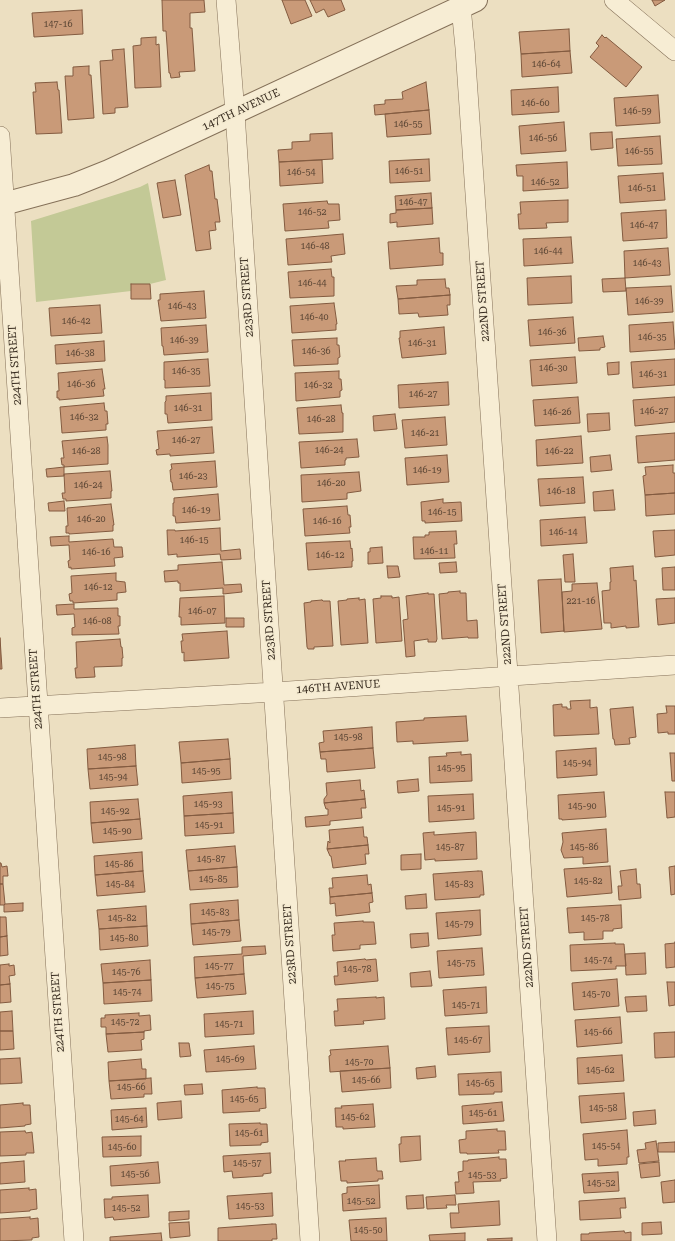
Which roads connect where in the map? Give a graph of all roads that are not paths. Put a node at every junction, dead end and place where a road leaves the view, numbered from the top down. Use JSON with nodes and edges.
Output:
{"nodes":[{"id":1,"x":226,"y":0,"type":"edge"},
{"id":2,"x":614,"y":0,"type":"edge"},
{"id":3,"x":468,"y":4,"type":"edge"},
{"id":4,"x":675,"y":51,"type":"edge"},
{"id":5,"x":235,"y":113,"type":"junction"},
{"id":6,"x":0,"y":136,"type":"edge"},
{"id":7,"x":2,"y":204,"type":"edge"},
{"id":8,"x":675,"y":665,"type":"edge"},
{"id":9,"x":508,"y":676,"type":"junction"},
{"id":10,"x":274,"y":692,"type":"junction"},
{"id":11,"x":37,"y":705,"type":"junction"},
{"id":12,"x":0,"y":708,"type":"edge"},
{"id":13,"x":74,"y":1241,"type":"edge"},
{"id":14,"x":310,"y":1241,"type":"edge"},
{"id":15,"x":547,"y":1241,"type":"edge"}],
"edges":[{"from":1,"to":5,"type":"street","name":"223RD STREET"},
{"from":2,"to":4,"type":"street"},
{"from":3,"to":5,"type":"street","name":"147TH AVENUE"},
{"from":3,"to":9,"type":"street","name":"222ND STREET"},
{"from":5,"to":7,"type":"street","name":"147TH AVENUE"},
{"from":5,"to":10,"type":"street","name":"223RD STREET"},
{"from":6,"to":7,"type":"street","name":"224TH STREET"},
{"from":7,"to":11,"type":"street","name":"224TH STREET"},
{"from":8,"to":9,"type":"street","name":"146TH AVENUE"},
{"from":9,"to":10,"type":"street","name":"146TH AVENUE"},
{"from":9,"to":15,"type":"street","name":"222ND STREET"},
{"from":10,"to":11,"type":"street","name":"146TH AVENUE"},
{"from":10,"to":14,"type":"street","name":"223RD STREET"},
{"from":11,"to":12,"type":"street","name":"146TH AVENUE"},
{"from":11,"to":13,"type":"street","name":"224TH STREET"}]}
